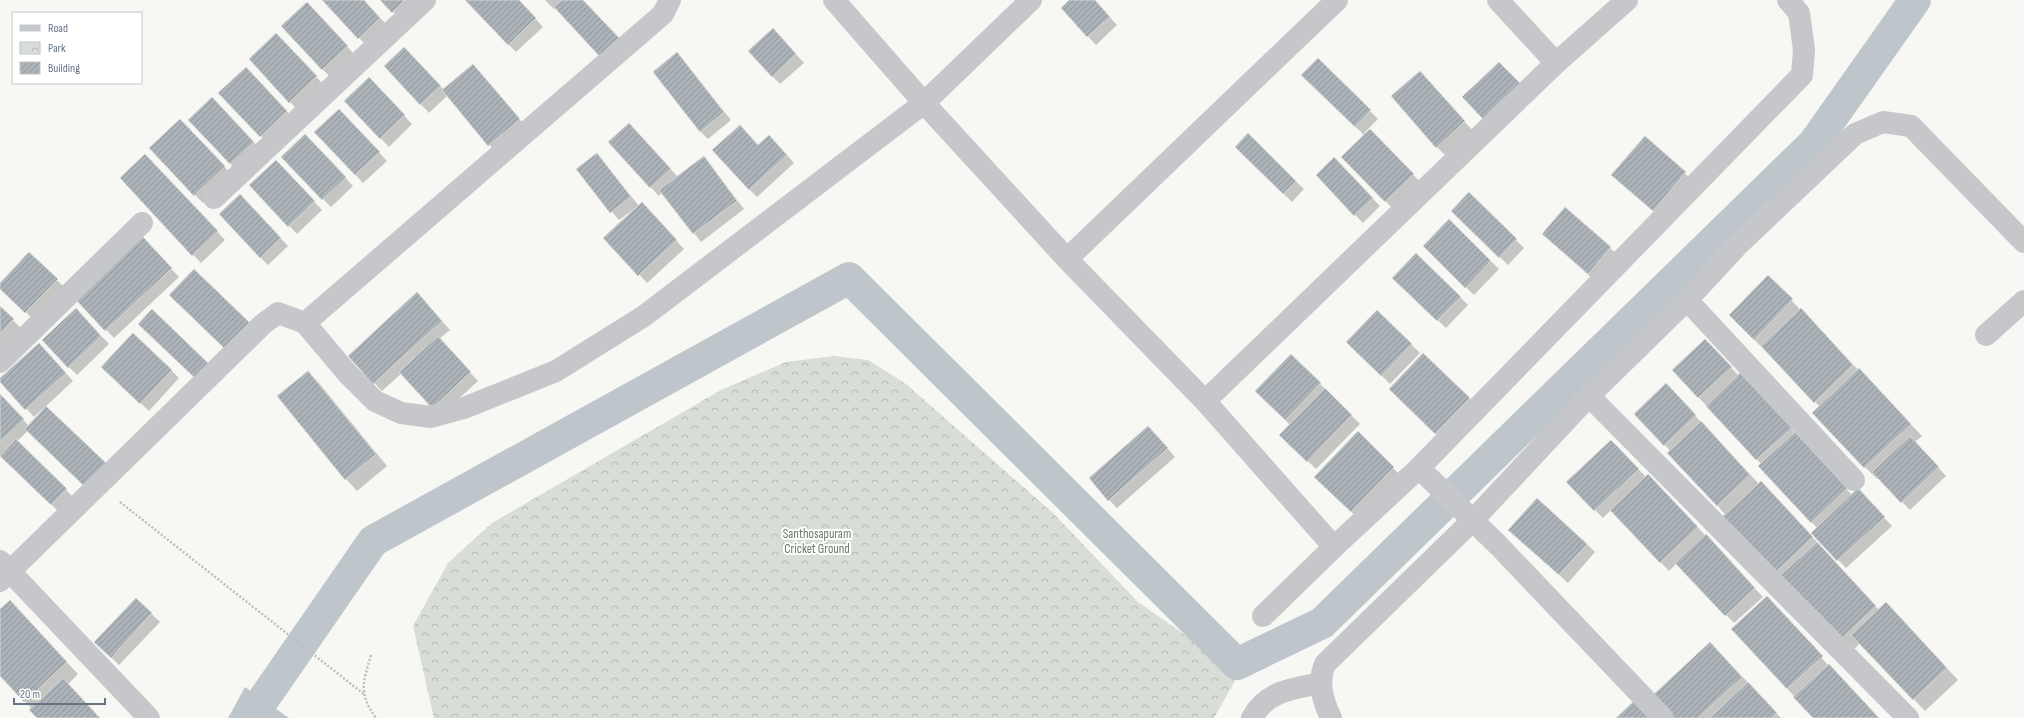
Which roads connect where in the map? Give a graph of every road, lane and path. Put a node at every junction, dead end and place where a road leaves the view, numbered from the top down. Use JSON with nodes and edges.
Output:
{"nodes":[{"id":1,"x":425,"y":0,"type":"edge"},
{"id":2,"x":670,"y":0,"type":"edge"},
{"id":3,"x":834,"y":0,"type":"edge"},
{"id":4,"x":1031,"y":0,"type":"edge"},
{"id":5,"x":1337,"y":0,"type":"edge"},
{"id":6,"x":1498,"y":0,"type":"edge"},
{"id":7,"x":1627,"y":0,"type":"edge"},
{"id":8,"x":1788,"y":0,"type":"edge"},
{"id":9,"x":1556,"y":63,"type":"junction"},
{"id":10,"x":924,"y":103,"type":"junction"},
{"id":11,"x":214,"y":198,"type":"dead end"},
{"id":12,"x":142,"y":223,"type":"dead end"},
{"id":13,"x":2024,"y":242,"type":"edge"},
{"id":14,"x":1067,"y":259,"type":"junction"},
{"id":15,"x":1687,"y":300,"type":"junction"},
{"id":16,"x":2024,"y":301,"type":"edge"},
{"id":17,"x":304,"y":323,"type":"junction"},
{"id":18,"x":1986,"y":335,"type":"dead end"},
{"id":19,"x":0,"y":362,"type":"edge"},
{"id":20,"x":1589,"y":396,"type":"junction"},
{"id":21,"x":1205,"y":401,"type":"junction"},
{"id":22,"x":1422,"y":471,"type":"junction"},
{"id":23,"x":1854,"y":480,"type":"dead end"},
{"id":24,"x":99,"y":485,"type":"junction"},
{"id":25,"x":1473,"y":520,"type":"junction"},
{"id":26,"x":1334,"y":547,"type":"junction"},
{"id":27,"x":3,"y":571,"type":"edge"},
{"id":28,"x":1263,"y":616,"type":"dead end"},
{"id":29,"x":371,"y":655,"type":"dead end"},
{"id":30,"x":1321,"y":683,"type":"junction"},
{"id":31,"x":365,"y":695,"type":"junction"},
{"id":32,"x":149,"y":718,"type":"edge"},
{"id":33,"x":376,"y":718,"type":"edge"},
{"id":34,"x":1252,"y":718,"type":"edge"},
{"id":35,"x":1331,"y":718,"type":"edge"},
{"id":36,"x":1664,"y":718,"type":"edge"},
{"id":37,"x":1908,"y":718,"type":"edge"}],
"edges":[{"from":1,"to":11,"type":"street"},
{"from":2,"to":17,"type":"street"},
{"from":3,"to":10,"type":"street"},
{"from":4,"to":10,"type":"street"},
{"from":5,"to":14,"type":"street"},
{"from":6,"to":9,"type":"street"},
{"from":7,"to":9,"type":"street"},
{"from":8,"to":22,"type":"street"},
{"from":9,"to":21,"type":"street"},
{"from":10,"to":14,"type":"street"},
{"from":10,"to":17,"type":"street"},
{"from":12,"to":19,"type":"street"},
{"from":13,"to":15,"type":"street"},
{"from":14,"to":21,"type":"street"},
{"from":15,"to":20,"type":"street"},
{"from":15,"to":23,"type":"street"},
{"from":16,"to":18,"type":"street"},
{"from":17,"to":24,"type":"street"},
{"from":20,"to":25,"type":"street"},
{"from":20,"to":37,"type":"street"},
{"from":21,"to":26,"type":"street"},
{"from":22,"to":25,"type":"street"},
{"from":22,"to":26,"type":"street"},
{"from":24,"to":27,"type":"street"},
{"from":24,"to":31,"type":"path"},
{"from":25,"to":30,"type":"street"},
{"from":25,"to":36,"type":"street"},
{"from":26,"to":28,"type":"street"},
{"from":27,"to":32,"type":"street"},
{"from":29,"to":31,"type":"path"},
{"from":30,"to":34,"type":"street"},
{"from":30,"to":35,"type":"street"},
{"from":31,"to":33,"type":"path"}]}
